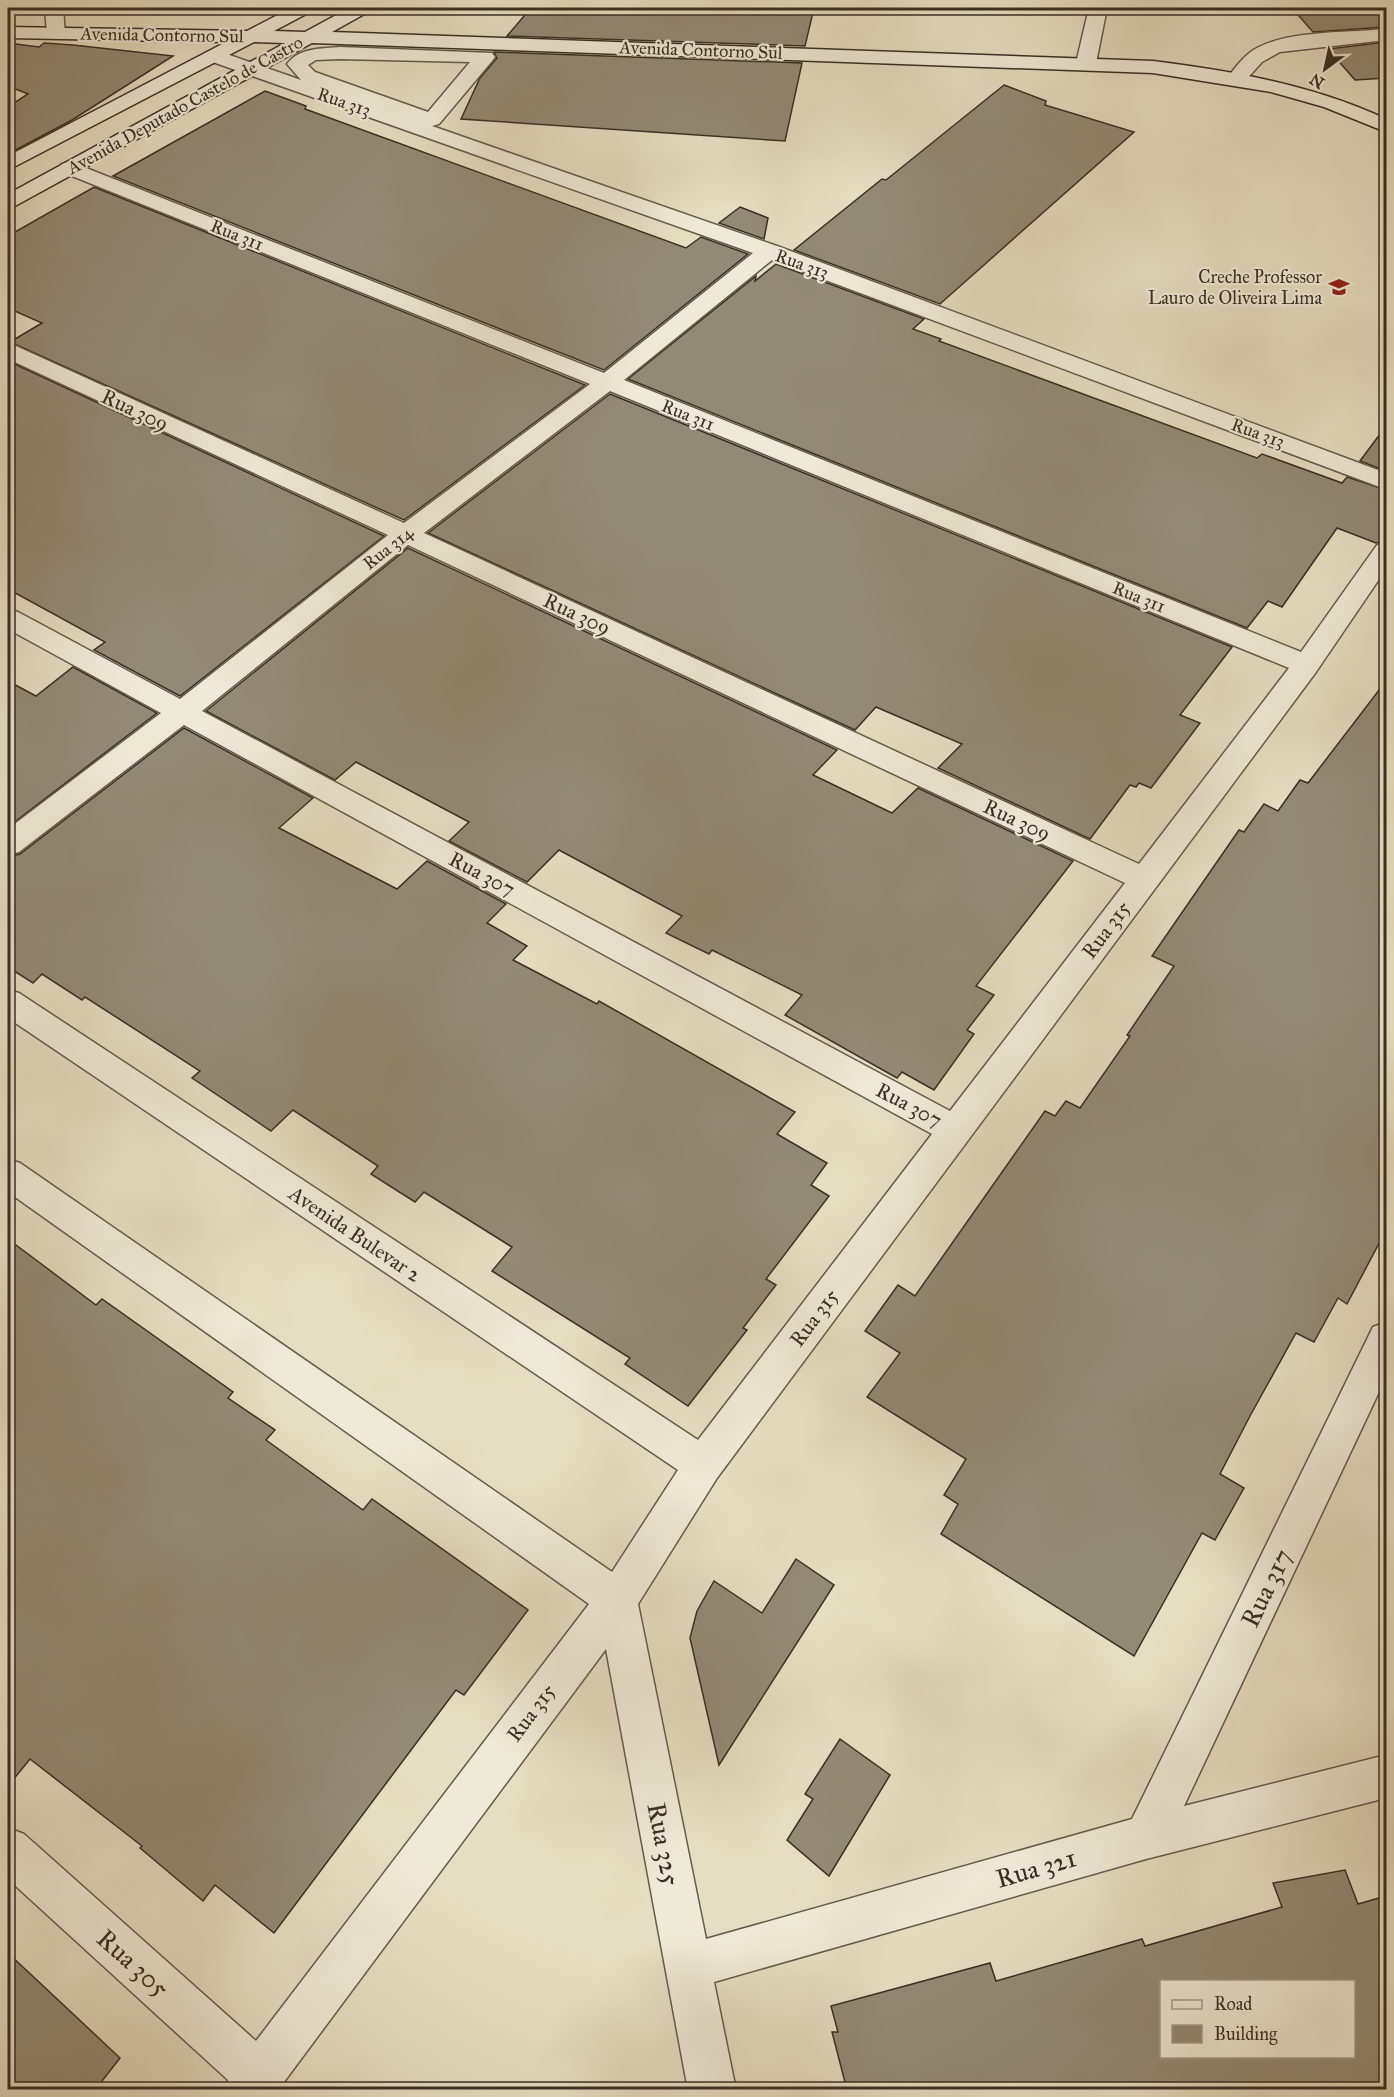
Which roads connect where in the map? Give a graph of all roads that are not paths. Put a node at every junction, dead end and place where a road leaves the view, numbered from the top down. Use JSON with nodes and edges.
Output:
{"nodes":[{"id":1,"x":54,"y":8,"type":"edge"},
{"id":2,"x":304,"y":8,"type":"edge"},
{"id":3,"x":362,"y":8,"type":"edge"},
{"id":4,"x":1098,"y":8,"type":"edge"},
{"id":5,"x":8,"y":32,"type":"edge"},
{"id":6,"x":56,"y":34,"type":"junction"},
{"id":7,"x":1386,"y":35,"type":"edge"},
{"id":8,"x":250,"y":37,"type":"junction"},
{"id":9,"x":309,"y":38,"type":"junction"},
{"id":10,"x":214,"y":56,"type":"junction"},
{"id":11,"x":1086,"y":63,"type":"junction"},
{"id":12,"x":480,"y":64,"type":"joint"},
{"id":13,"x":252,"y":69,"type":"junction"},
{"id":14,"x":1237,"y":78,"type":"junction"},
{"id":15,"x":1386,"y":126,"type":"edge"},
{"id":16,"x":8,"y":165,"type":"edge"},
{"id":17,"x":69,"y":168,"type":"junction"},
{"id":18,"x":8,"y":202,"type":"edge"},
{"id":19,"x":769,"y":251,"type":"junction"},
{"id":20,"x":8,"y":351,"type":"edge"},
{"id":21,"x":607,"y":382,"type":"junction"},
{"id":22,"x":1386,"y":481,"type":"edge"},
{"id":23,"x":406,"y":534,"type":"junction"},
{"id":24,"x":1386,"y":551,"type":"edge"},
{"id":25,"x":8,"y":618,"type":"edge"},
{"id":26,"x":1306,"y":665,"type":"junction"},
{"id":27,"x":182,"y":712,"type":"junction"},
{"id":28,"x":8,"y":844,"type":"edge"},
{"id":29,"x":1144,"y":879,"type":"junction"},
{"id":30,"x":8,"y":1002,"type":"edge"},
{"id":31,"x":955,"y":1130,"type":"junction"},
{"id":32,"x":8,"y":1173,"type":"edge"},
{"id":33,"x":1386,"y":1339,"type":"edge"},
{"id":34,"x":703,"y":1465,"type":"junction"},
{"id":35,"x":617,"y":1600,"type":"junction"},
{"id":36,"x":1386,"y":1777,"type":"edge"},
{"id":37,"x":1146,"y":1837,"type":"junction"},
{"id":38,"x":8,"y":1850,"type":"edge"},
{"id":39,"x":688,"y":1967,"type":"junction"},
{"id":40,"x":253,"y":2082,"type":"edge"},
{"id":41,"x":712,"y":2090,"type":"edge"}],
"edges":[{"from":1,"to":6,"type":"street"},
{"from":2,"to":8,"type":"street","name":"Avenida Deputado Castelo de Castro"},
{"from":3,"to":9,"type":"street","name":"Avenida Deputado Castelo de Castro"},
{"from":4,"to":11,"type":"street"},
{"from":5,"to":6,"type":"street","name":"Avenida Contorno Sul"},
{"from":6,"to":8,"type":"street","name":"Avenida Contorno Sul"},
{"from":7,"to":14,"type":"street"},
{"from":8,"to":9,"type":"street","name":"Avenida Contorno Sul"},
{"from":8,"to":10,"type":"street","name":"Avenida Deputado Castelo de Castro"},
{"from":9,"to":11,"type":"street","name":"Avenida Contorno Sul"},
{"from":9,"to":13,"type":"street","name":"Avenida Deputado Castelo de Castro"},
{"from":10,"to":13,"type":"street","name":"Rua 313"},
{"from":10,"to":16,"type":"street","name":"Avenida Deputado Castelo de Castro"},
{"from":11,"to":14,"type":"street","name":"Avenida Contorno Sul"},
{"from":12,"to":12,"type":"street"},
{"from":13,"to":17,"type":"street","name":"Avenida Deputado Castelo de Castro"},
{"from":13,"to":19,"type":"street","name":"Rua 313"},
{"from":14,"to":15,"type":"street","name":"Avenida Contorno Sul"},
{"from":17,"to":18,"type":"street","name":"Avenida Deputado Castelo de Castro"},
{"from":17,"to":21,"type":"street","name":"Rua 311"},
{"from":19,"to":21,"type":"street","name":"Rua 314"},
{"from":19,"to":22,"type":"street","name":"Rua 313"},
{"from":20,"to":23,"type":"street","name":"Rua 309"},
{"from":21,"to":23,"type":"street","name":"Rua 314"},
{"from":21,"to":26,"type":"street","name":"Rua 311"},
{"from":23,"to":27,"type":"street","name":"Rua 314"},
{"from":23,"to":29,"type":"street","name":"Rua 309"},
{"from":24,"to":26,"type":"street","name":"Rua 315"},
{"from":25,"to":27,"type":"street","name":"Rua 307"},
{"from":26,"to":29,"type":"street","name":"Rua 315"},
{"from":27,"to":28,"type":"street","name":"Rua 314"},
{"from":27,"to":31,"type":"street","name":"Rua 307"},
{"from":29,"to":31,"type":"street","name":"Rua 315"},
{"from":30,"to":34,"type":"street","name":"Avenida Bulevar 2"},
{"from":31,"to":34,"type":"street","name":"Rua 315"},
{"from":32,"to":35,"type":"street"},
{"from":33,"to":37,"type":"street","name":"Rua 317"},
{"from":34,"to":35,"type":"street","name":"Rua 315"},
{"from":35,"to":39,"type":"street","name":"Rua 325"},
{"from":35,"to":40,"type":"street","name":"Rua 315"},
{"from":36,"to":37,"type":"street","name":"Rua 321"},
{"from":37,"to":39,"type":"street","name":"Rua 321"},
{"from":38,"to":40,"type":"street","name":"Rua 305"},
{"from":39,"to":41,"type":"street","name":"Rua 325"}]}
